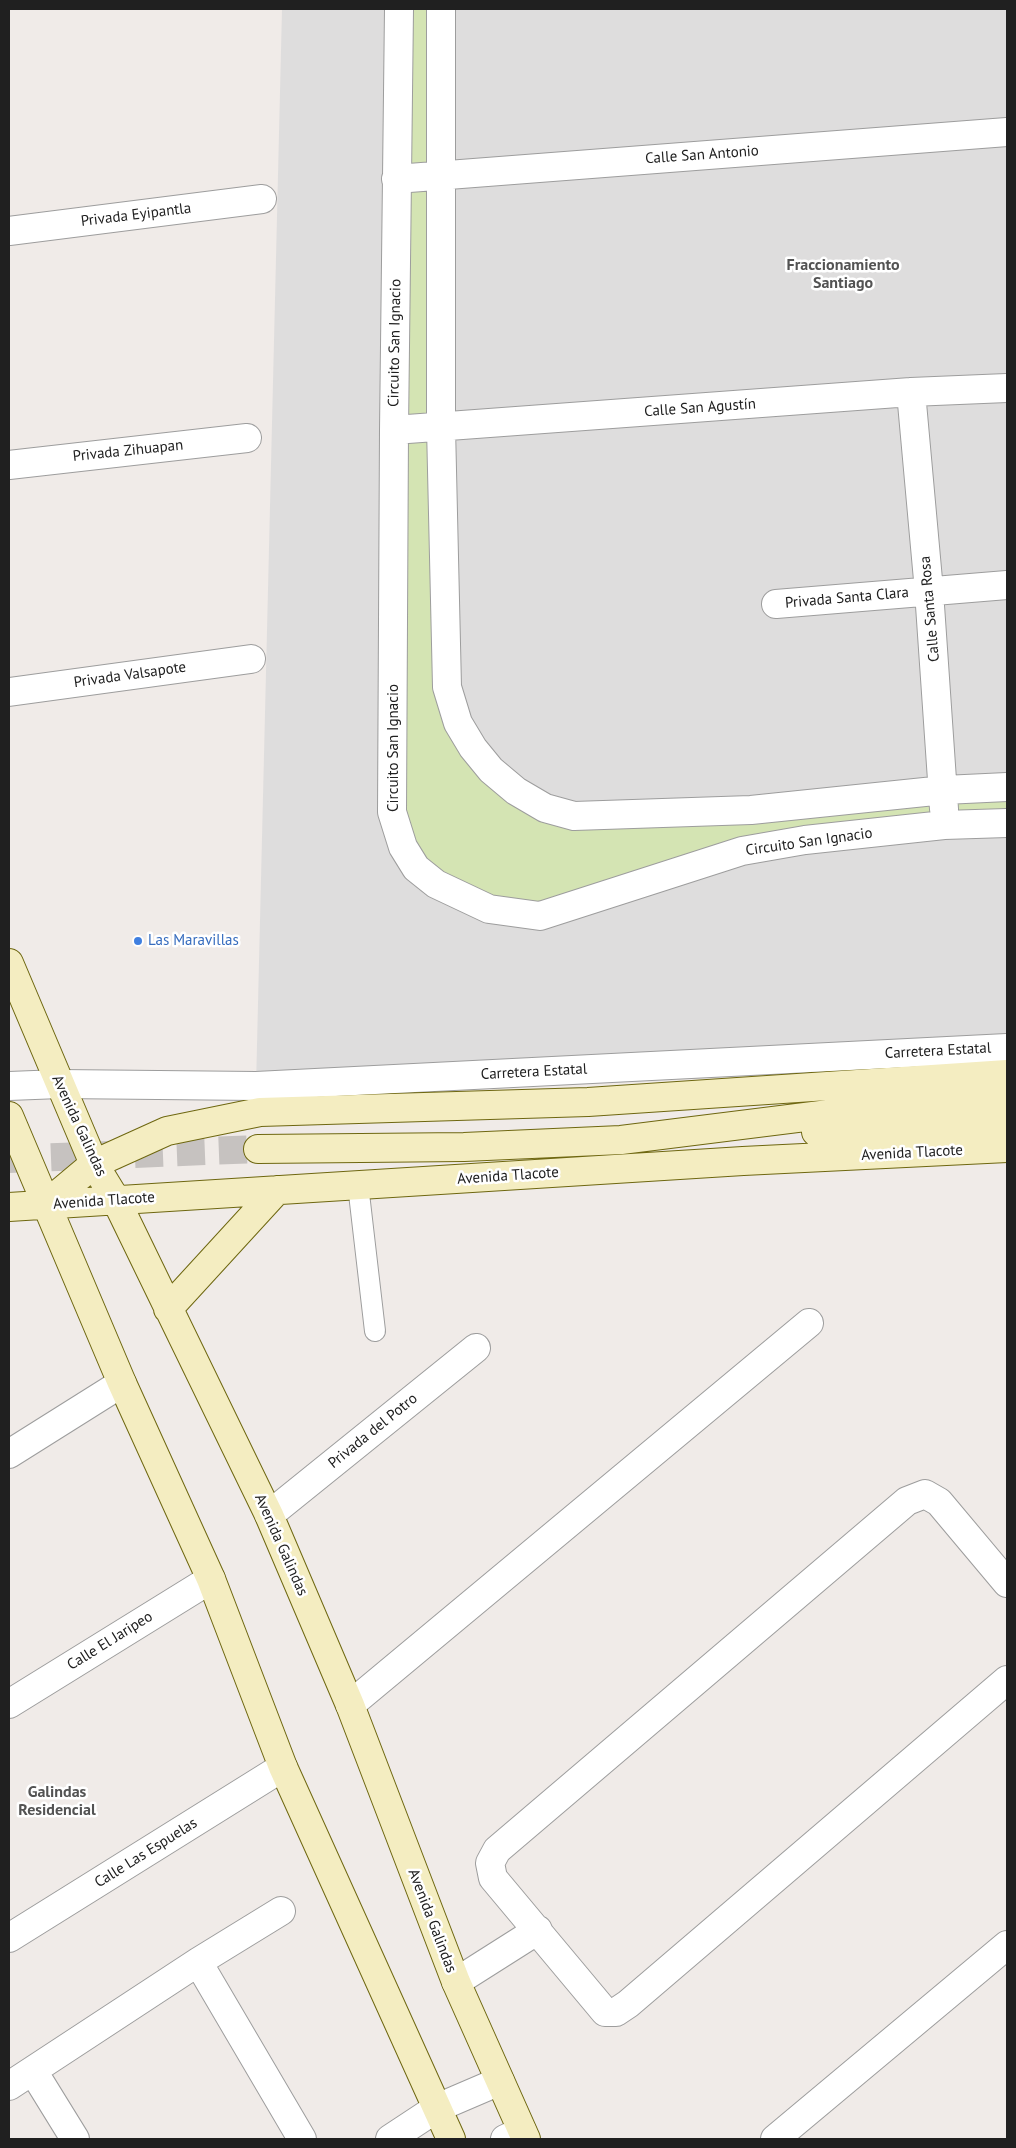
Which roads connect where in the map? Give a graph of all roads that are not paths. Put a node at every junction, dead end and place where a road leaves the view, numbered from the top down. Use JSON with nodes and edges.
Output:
{"nodes":[{"id":1,"x":399,"y":9,"type":"edge"},
{"id":2,"x":441,"y":9,"type":"edge"},
{"id":3,"x":1007,"y":132,"type":"edge"},
{"id":4,"x":440,"y":176,"type":"junction"},
{"id":5,"x":396,"y":178,"type":"junction"},
{"id":6,"x":262,"y":199,"type":"dead end"},
{"id":7,"x":9,"y":231,"type":"edge"},
{"id":8,"x":1007,"y":388,"type":"edge"},
{"id":9,"x":911,"y":392,"type":"junction"},
{"id":10,"x":441,"y":427,"type":"junction"},
{"id":11,"x":394,"y":430,"type":"junction"},
{"id":12,"x":247,"y":438,"type":"dead end"},
{"id":13,"x":9,"y":465,"type":"edge"},
{"id":14,"x":1007,"y":585,"type":"edge"},
{"id":15,"x":929,"y":591,"type":"junction"},
{"id":16,"x":776,"y":604,"type":"dead end"},
{"id":17,"x":251,"y":659,"type":"dead end"},
{"id":18,"x":9,"y":692,"type":"edge"},
{"id":19,"x":1007,"y":787,"type":"edge"},
{"id":20,"x":944,"y":790,"type":"junction"},
{"id":21,"x":1007,"y":823,"type":"edge"},
{"id":22,"x":944,"y":825,"type":"junction"},
{"id":23,"x":9,"y":963,"type":"edge"},
{"id":24,"x":1007,"y":1048,"type":"edge"},
{"id":25,"x":1007,"y":1074,"type":"edge"},
{"id":26,"x":60,"y":1084,"type":"junction"},
{"id":27,"x":9,"y":1086,"type":"edge"},
{"id":28,"x":1007,"y":1099,"type":"edge"},
{"id":29,"x":9,"y":1116,"type":"edge"},
{"id":30,"x":1007,"y":1125,"type":"edge"},
{"id":31,"x":621,"y":1140,"type":"junction"},
{"id":32,"x":1007,"y":1148,"type":"edge"},
{"id":33,"x":258,"y":1149,"type":"tunnel mouth"},
{"id":34,"x":94,"y":1164,"type":"junction"},
{"id":35,"x":358,"y":1185,"type":"junction"},
{"id":36,"x":277,"y":1190,"type":"junction"},
{"id":37,"x":116,"y":1200,"type":"junction"},
{"id":38,"x":45,"y":1205,"type":"junction"},
{"id":39,"x":9,"y":1207,"type":"edge"},
{"id":40,"x":168,"y":1309,"type":"junction"},
{"id":41,"x":809,"y":1323,"type":"dead end"},
{"id":42,"x":375,"y":1331,"type":"dead end"},
{"id":43,"x":476,"y":1348,"type":"dead end"},
{"id":44,"x":122,"y":1383,"type":"junction"},
{"id":45,"x":9,"y":1454,"type":"edge"},
{"id":46,"x":269,"y":1515,"type":"junction"},
{"id":47,"x":211,"y":1579,"type":"junction"},
{"id":48,"x":1007,"y":1583,"type":"edge"},
{"id":49,"x":1007,"y":1680,"type":"edge"},
{"id":50,"x":9,"y":1704,"type":"edge"},
{"id":51,"x":350,"y":1705,"type":"junction"},
{"id":52,"x":283,"y":1767,"type":"junction"},
{"id":53,"x":280,"y":1911,"type":"dead end"},
{"id":54,"x":538,"y":1930,"type":"junction"},
{"id":55,"x":9,"y":1938,"type":"edge"},
{"id":56,"x":1007,"y":1945,"type":"edge"},
{"id":57,"x":198,"y":1962,"type":"junction"},
{"id":58,"x":456,"y":1982,"type":"junction"},
{"id":59,"x":33,"y":2071,"type":"junction"},
{"id":60,"x":500,"y":2081,"type":"junction"},
{"id":61,"x":9,"y":2086,"type":"edge"},
{"id":62,"x":437,"y":2108,"type":"junction"},
{"id":63,"x":518,"y":2137,"type":"edge"},
{"id":64,"x":75,"y":2139,"type":"edge"},
{"id":65,"x":302,"y":2139,"type":"edge"},
{"id":66,"x":390,"y":2139,"type":"edge"},
{"id":67,"x":451,"y":2139,"type":"edge"},
{"id":68,"x":775,"y":2139,"type":"edge"}],
"edges":[{"from":1,"to":5,"type":"street","name":"Circuito San Ignacio"},
{"from":2,"to":4,"type":"street"},
{"from":3,"to":4,"type":"street","name":"Calle San Antonio"},
{"from":4,"to":5,"type":"street","name":"Calle San Antonio"},
{"from":4,"to":10,"type":"street"},
{"from":5,"to":11,"type":"street","name":"Circuito San Ignacio"},
{"from":6,"to":7,"type":"street","name":"Privada Eyipantla"},
{"from":8,"to":9,"type":"street","name":"Calle San Agustín"},
{"from":9,"to":10,"type":"street","name":"Calle San Agustín"},
{"from":9,"to":15,"type":"street","name":"Calle Santa Rosa"},
{"from":10,"to":11,"type":"street","name":"Calle San Agustín"},
{"from":10,"to":20,"type":"street"},
{"from":11,"to":22,"type":"street","name":"Circuito San Ignacio"},
{"from":12,"to":13,"type":"street","name":"Privada Zihuapan"},
{"from":14,"to":15,"type":"street","name":"Privada Santa Clara"},
{"from":15,"to":16,"type":"street","name":"Privada Santa Clara"},
{"from":15,"to":20,"type":"street","name":"Calle Santa Rosa"},
{"from":17,"to":18,"type":"street","name":"Privada Valsapote"},
{"from":19,"to":20,"type":"street"},
{"from":20,"to":22,"type":"street","name":"Calle Santa Rosa"},
{"from":21,"to":22,"type":"street","name":"Circuito San Ignacio"},
{"from":23,"to":26,"type":"main road","name":"Avenida Galindas"},
{"from":24,"to":26,"type":"street","name":"Carretera Estatal"},
{"from":25,"to":34,"type":"main road"},
{"from":26,"to":27,"type":"street","name":"Carretera Estatal"},
{"from":26,"to":34,"type":"main road","name":"Avenida Galindas"},
{"from":28,"to":31,"type":"main road","name":"Avenida Tlacote"},
{"from":29,"to":38,"type":"main road"},
{"from":30,"to":31,"type":"main road"},
{"from":31,"to":33,"type":"main road","name":"Avenida Tlacote"},
{"from":32,"to":35,"type":"main road","name":"Avenida Tlacote"},
{"from":34,"to":37,"type":"main road","name":"Avenida Galindas"},
{"from":34,"to":38,"type":"main road"},
{"from":35,"to":36,"type":"main road","name":"Avenida Tlacote"},
{"from":35,"to":42,"type":"lane"},
{"from":36,"to":37,"type":"main road","name":"Avenida Tlacote"},
{"from":36,"to":40,"type":"main road"},
{"from":37,"to":38,"type":"main road","name":"Avenida Tlacote"},
{"from":37,"to":40,"type":"main road","name":"Avenida Galindas"},
{"from":38,"to":39,"type":"main road","name":"Avenida Tlacote"},
{"from":38,"to":44,"type":"main road"},
{"from":40,"to":46,"type":"main road","name":"Avenida Galindas"},
{"from":41,"to":51,"type":"street"},
{"from":43,"to":46,"type":"street","name":"Privada del Potro"},
{"from":44,"to":45,"type":"street"},
{"from":44,"to":47,"type":"main road"},
{"from":46,"to":51,"type":"main road","name":"Avenida Galindas"},
{"from":47,"to":50,"type":"street","name":"Calle El Jaripeo"},
{"from":47,"to":52,"type":"main road"},
{"from":48,"to":54,"type":"street"},
{"from":49,"to":54,"type":"street"},
{"from":51,"to":58,"type":"main road","name":"Avenida Galindas"},
{"from":52,"to":55,"type":"street","name":"Calle Las Espuelas"},
{"from":52,"to":62,"type":"main road"},
{"from":53,"to":57,"type":"street"},
{"from":54,"to":58,"type":"street"},
{"from":56,"to":68,"type":"street"},
{"from":57,"to":59,"type":"street"},
{"from":57,"to":65,"type":"street"},
{"from":58,"to":60,"type":"main road","name":"Avenida Galindas"},
{"from":59,"to":61,"type":"street"},
{"from":59,"to":64,"type":"street"},
{"from":60,"to":62,"type":"street"},
{"from":60,"to":63,"type":"main road","name":"Avenida Galindas"},
{"from":62,"to":66,"type":"street"},
{"from":62,"to":67,"type":"main road"}]}
